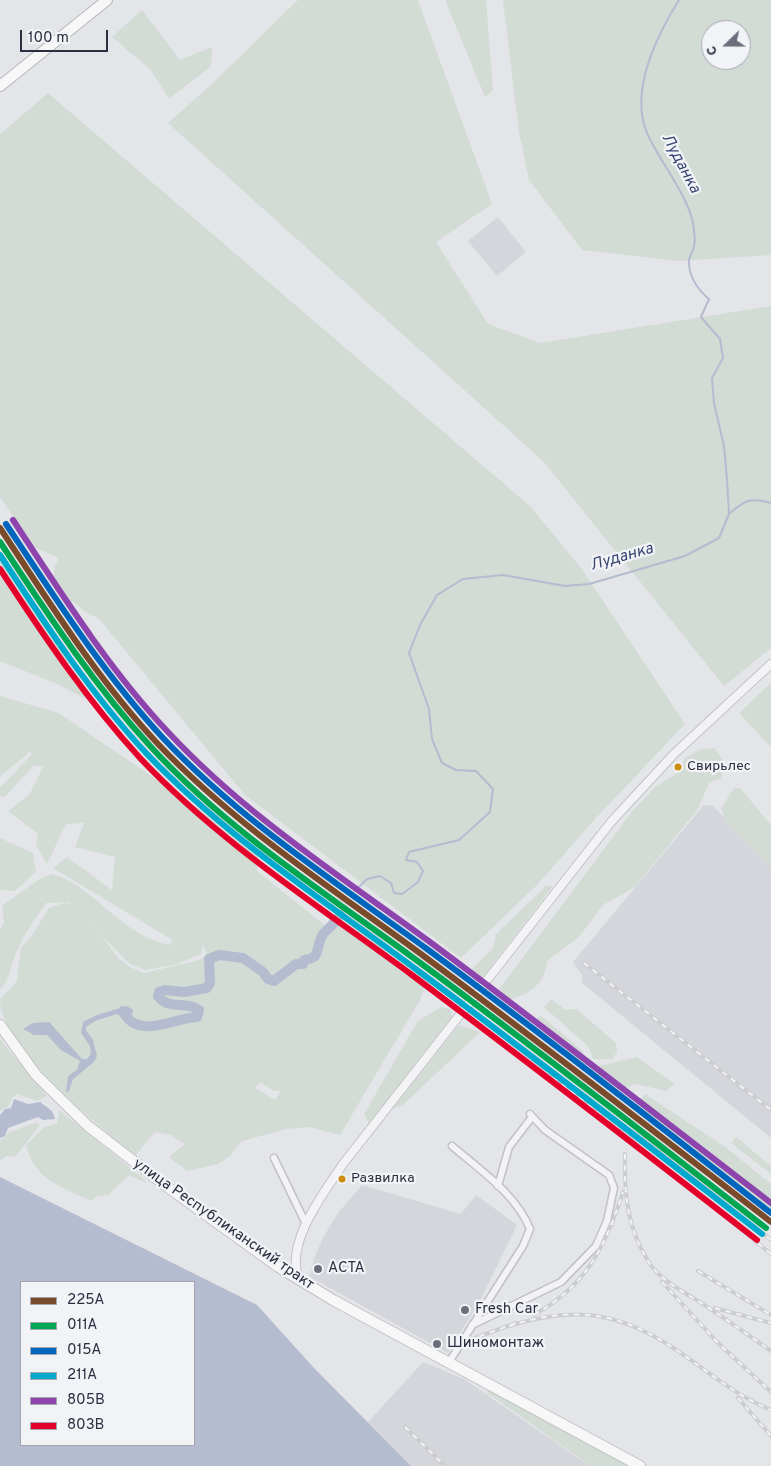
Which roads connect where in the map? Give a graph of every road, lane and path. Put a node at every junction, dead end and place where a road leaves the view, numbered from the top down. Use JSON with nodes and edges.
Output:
{"nodes":[{"id":1,"x":107,"y":0,"type":"edge"},
{"id":2,"x":0,"y":86,"type":"edge"},
{"id":3,"x":771,"y":664,"type":"edge"},
{"id":4,"x":0,"y":1025,"type":"edge"},
{"id":5,"x":452,"y":1146,"type":"dead end"},
{"id":6,"x":274,"y":1158,"type":"dead end"},
{"id":7,"x":498,"y":1186,"type":"junction"},
{"id":8,"x":306,"y":1224,"type":"junction"},
{"id":9,"x":295,"y":1260,"type":"junction"},
{"id":10,"x":277,"y":1266,"type":"junction"},
{"id":11,"x":299,"y":1281,"type":"junction"},
{"id":12,"x":472,"y":1325,"type":"junction"},
{"id":13,"x":449,"y":1362,"type":"junction"},
{"id":14,"x":640,"y":1466,"type":"edge"}],
"edges":[{"from":1,"to":2,"type":"main road"},
{"from":3,"to":8,"type":"street"},
{"from":4,"to":10,"type":"main road","name":"улица Республиканский тракт"},
{"from":5,"to":7,"type":"street"},
{"from":6,"to":8,"type":"street"},
{"from":7,"to":12,"type":"street"},
{"from":7,"to":12,"type":"street"},
{"from":8,"to":9,"type":"street"},
{"from":9,"to":10,"type":"street"},
{"from":9,"to":11,"type":"street"},
{"from":10,"to":11,"type":"main road","name":"улица Республиканский тракт"},
{"from":11,"to":13,"type":"main road","name":"улица Республиканский тракт"},
{"from":12,"to":13,"type":"street"},
{"from":13,"to":14,"type":"main road","name":"улица Республиканский тракт"}]}
